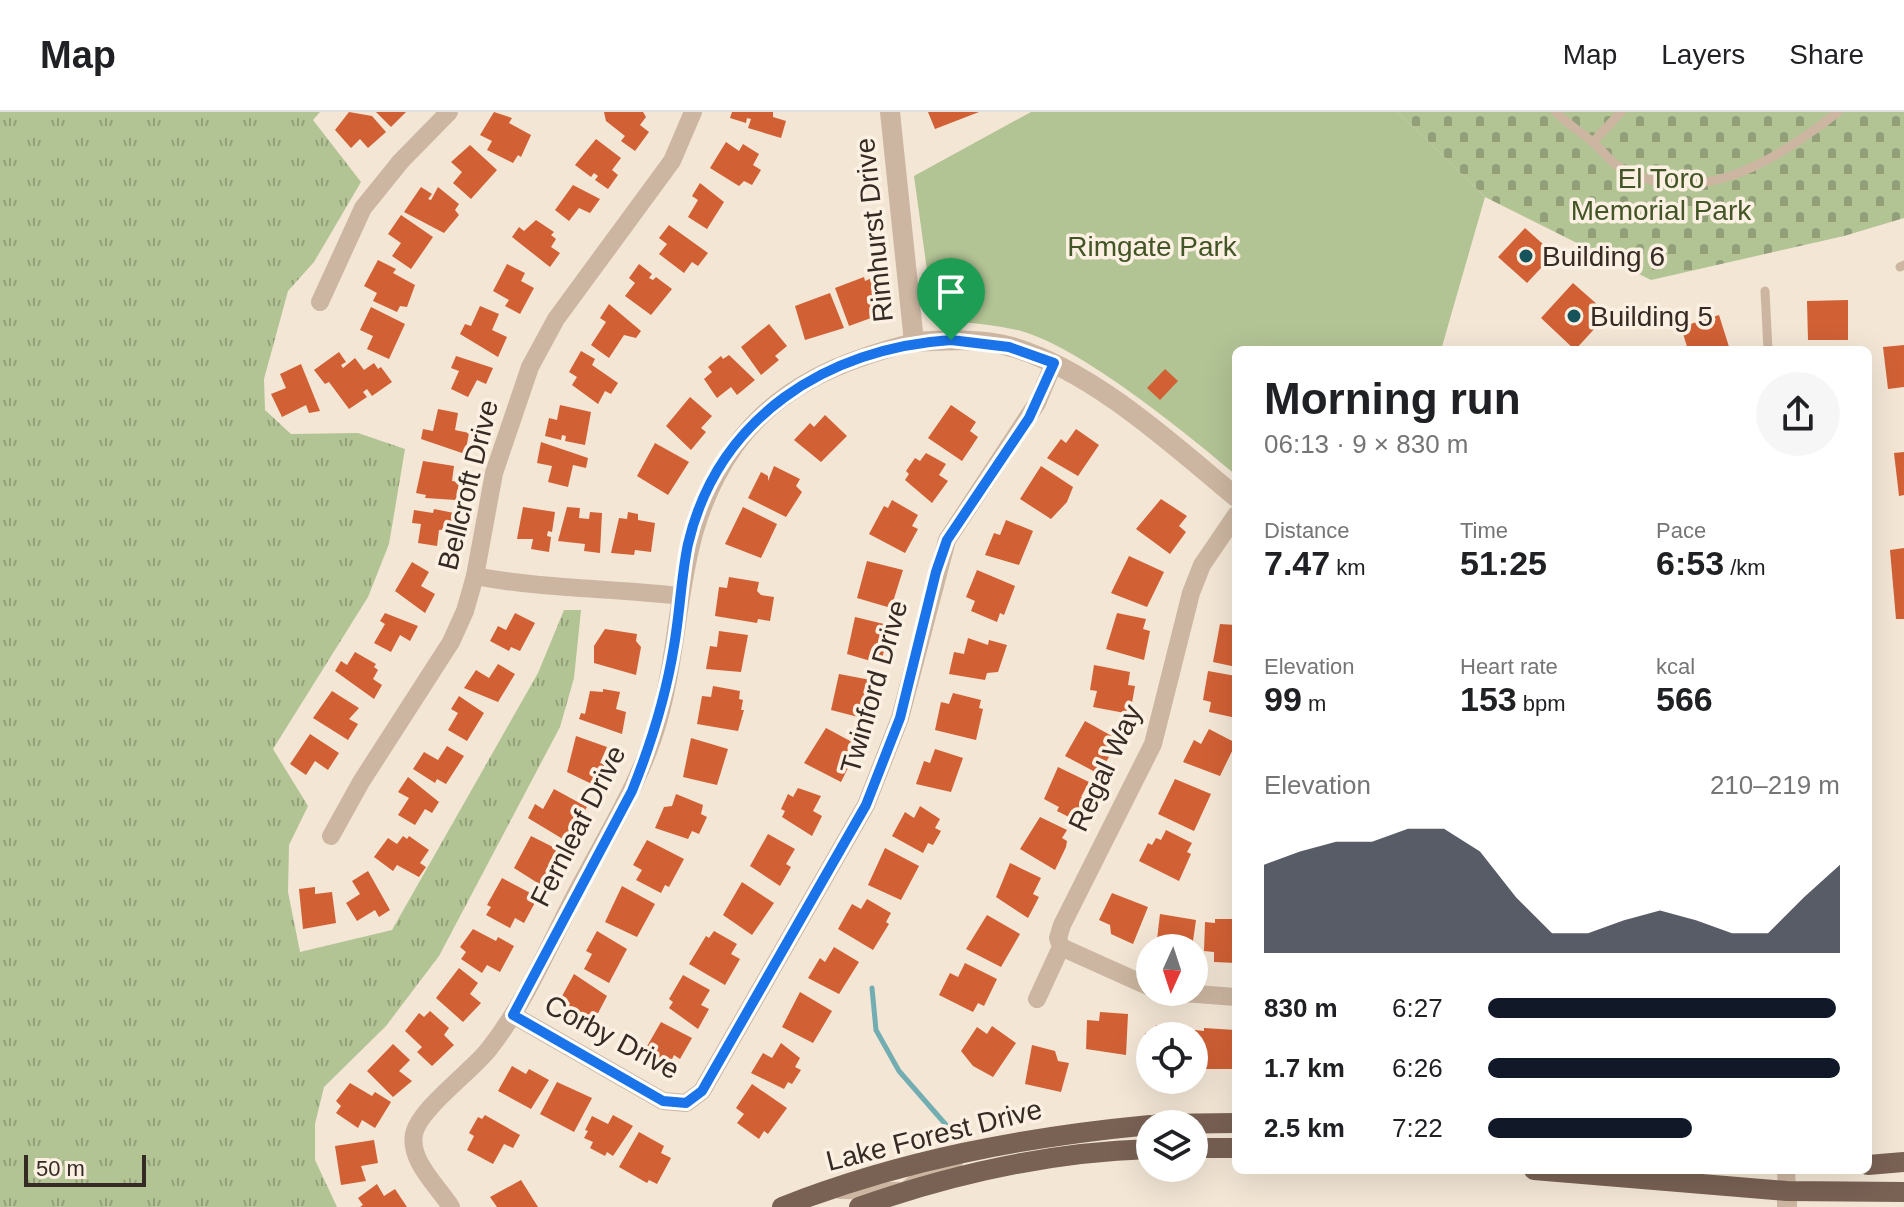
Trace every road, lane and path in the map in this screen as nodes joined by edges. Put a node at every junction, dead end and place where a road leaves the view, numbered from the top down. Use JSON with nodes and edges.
{"nodes":[{"id":1,"x":449,"y":112,"type":"edge"},
{"id":2,"x":693,"y":112,"type":"edge"},
{"id":3,"x":890,"y":112,"type":"edge"},
{"id":4,"x":1556,"y":112,"type":"edge"},
{"id":5,"x":1621,"y":112,"type":"edge"},
{"id":6,"x":1838,"y":112,"type":"edge"},
{"id":7,"x":1593,"y":142,"type":"junction"},
{"id":8,"x":1765,"y":291,"type":"dead end"},
{"id":9,"x":320,"y":302,"type":"dead end"},
{"id":10,"x":914,"y":342,"type":"junction"},
{"id":11,"x":1768,"y":346,"type":"edge"},
{"id":12,"x":1054,"y":363,"type":"junction"},
{"id":13,"x":1232,"y":494,"type":"edge"},
{"id":14,"x":1232,"y":521,"type":"edge"},
{"id":15,"x":475,"y":576,"type":"junction"},
{"id":16,"x":680,"y":596,"type":"junction"},
{"id":17,"x":331,"y":836,"type":"dead end"},
{"id":18,"x":1061,"y":947,"type":"junction"},
{"id":19,"x":1136,"y":981,"type":"edge"},
{"id":20,"x":1208,"y":995,"type":"edge"},
{"id":21,"x":1232,"y":997,"type":"edge"},
{"id":22,"x":1037,"y":999,"type":"dead end"},
{"id":23,"x":513,"y":1015,"type":"junction"},
{"id":24,"x":686,"y":1103,"type":"joint"},
{"id":25,"x":1208,"y":1123,"type":"edge"},
{"id":26,"x":1232,"y":1123,"type":"edge"},
{"id":27,"x":1136,"y":1127,"type":"edge"},
{"id":28,"x":1021,"y":1140,"type":"junction"},
{"id":29,"x":1208,"y":1148,"type":"edge"},
{"id":30,"x":1232,"y":1148,"type":"edge"},
{"id":31,"x":1136,"y":1149,"type":"edge"},
{"id":32,"x":1904,"y":1162,"type":"edge"},
{"id":33,"x":1872,"y":1165,"type":"edge"},
{"id":34,"x":1587,"y":1174,"type":"edge"},
{"id":35,"x":827,"y":1189,"type":"junction"},
{"id":36,"x":1787,"y":1189,"type":"edge"},
{"id":37,"x":1904,"y":1192,"type":"edge"},
{"id":38,"x":908,"y":1199,"type":"edge"},
{"id":39,"x":451,"y":1207,"type":"edge"},
{"id":40,"x":782,"y":1207,"type":"edge"},
{"id":41,"x":859,"y":1207,"type":"edge"}],
"edges":[{"from":1,"to":9,"type":"street"},
{"from":2,"to":15,"type":"street","name":"Bellcroft Drive"},
{"from":3,"to":10,"type":"street","name":"Rimhurst Drive"},
{"from":4,"to":7,"type":"lane"},
{"from":5,"to":7,"type":"lane"},
{"from":6,"to":7,"type":"lane"},
{"from":8,"to":11,"type":"lane"},
{"from":10,"to":12,"type":"street"},
{"from":10,"to":16,"type":"street","name":"Fernleaf Drive"},
{"from":12,"to":13,"type":"street"},
{"from":12,"to":24,"type":"street","name":"Twinford Drive"},
{"from":14,"to":18,"type":"street","name":"Regal Way"},
{"from":15,"to":16,"type":"street"},
{"from":15,"to":17,"type":"street","name":"Bellcroft Drive"},
{"from":16,"to":23,"type":"street","name":"Fernleaf Drive"},
{"from":18,"to":19,"type":"street"},
{"from":18,"to":22,"type":"street","name":"Regal Way"},
{"from":20,"to":21,"type":"street"},
{"from":23,"to":24,"type":"street","name":"Corby Drive"},
{"from":23,"to":39,"type":"street","name":"Fernleaf Drive"},
{"from":25,"to":26,"type":"main road"},
{"from":27,"to":28,"type":"main road","name":"Lake Forest Drive"},
{"from":28,"to":35,"type":"main road","name":"Lake Forest Drive"},
{"from":28,"to":38,"type":"street"},
{"from":29,"to":30,"type":"main road"},
{"from":31,"to":38,"type":"main road","name":"Lake Forest Drive"},
{"from":32,"to":33,"type":"main road"},
{"from":34,"to":36,"type":"main road"},
{"from":35,"to":38,"type":"street"},
{"from":35,"to":40,"type":"main road","name":"Lake Forest Drive"},
{"from":36,"to":37,"type":"main road"},
{"from":38,"to":41,"type":"main road","name":"Lake Forest Drive"}]}
